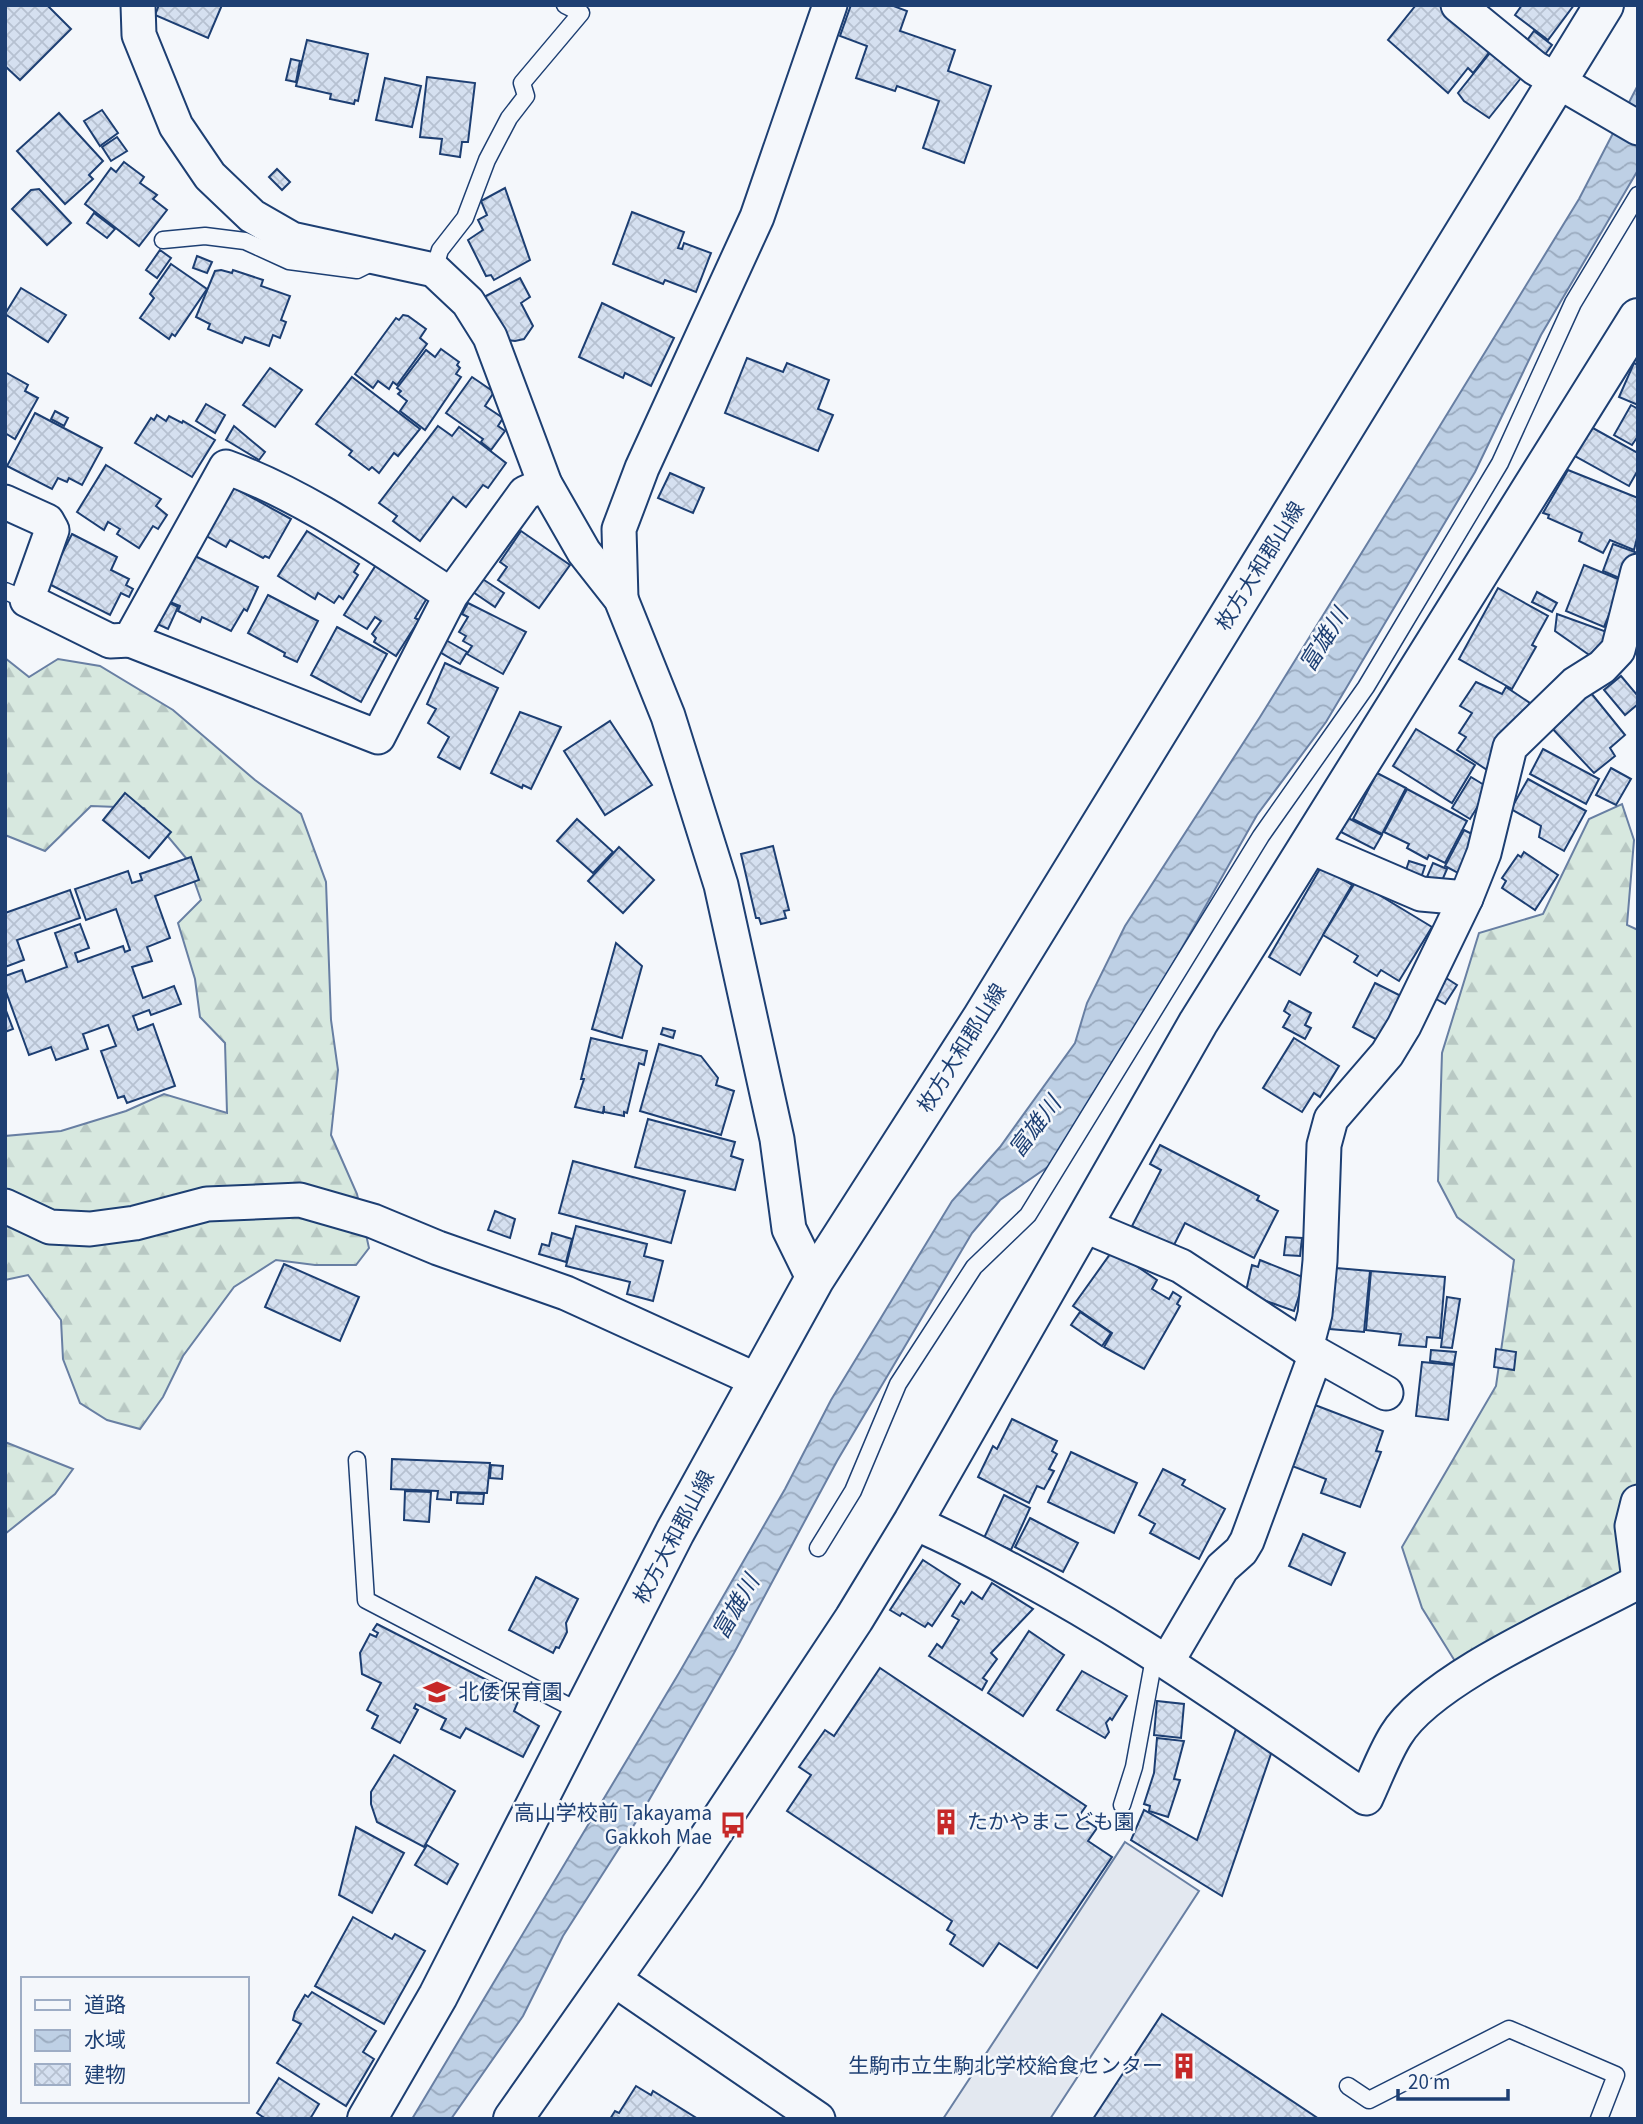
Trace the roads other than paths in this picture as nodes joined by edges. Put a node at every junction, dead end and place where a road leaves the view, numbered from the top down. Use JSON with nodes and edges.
{"nodes":[{"id":1,"x":138,"y":5,"type":"edge"},
{"id":2,"x":565,"y":5,"type":"edge"},
{"id":3,"x":830,"y":5,"type":"edge"},
{"id":4,"x":1458,"y":5,"type":"edge"},
{"id":5,"x":1604,"y":5,"type":"edge"},
{"id":6,"x":1567,"y":86,"type":"junction"},
{"id":7,"x":1638,"y":128,"type":"edge"},
{"id":8,"x":1638,"y":195,"type":"edge"},
{"id":9,"x":163,"y":240,"type":"dead end"},
{"id":10,"x":379,"y":259,"type":"junction"},
{"id":11,"x":435,"y":270,"type":"junction"},
{"id":12,"x":1633,"y":337,"type":"edge"},
{"id":13,"x":545,"y":484,"type":"junction"},
{"id":14,"x":5,"y":502,"type":"edge"},
{"id":15,"x":1638,"y":571,"type":"edge"},
{"id":16,"x":16,"y":595,"type":"edge"},
{"id":17,"x":451,"y":595,"type":"junction"},
{"id":18,"x":621,"y":598,"type":"junction"},
{"id":19,"x":130,"y":640,"type":"junction"},
{"id":20,"x":1309,"y":846,"type":"junction"},
{"id":21,"x":1466,"y":898,"type":"junction"},
{"id":22,"x":5,"y":1206,"type":"edge"},
{"id":23,"x":1083,"y":1225,"type":"junction"},
{"id":24,"x":814,"y":1280,"type":"junction"},
{"id":25,"x":1311,"y":1351,"type":"junction"},
{"id":26,"x":759,"y":1381,"type":"junction"},
{"id":27,"x":1386,"y":1393,"type":"dead end"},
{"id":28,"x":357,"y":1460,"type":"dead end"},
{"id":29,"x":1638,"y":1502,"type":"edge"},
{"id":30,"x":913,"y":1522,"type":"junction"},
{"id":31,"x":818,"y":1548,"type":"dead end"},
{"id":32,"x":1638,"y":1572,"type":"edge"},
{"id":33,"x":1638,"y":1582,"type":"edge"},
{"id":34,"x":1161,"y":1656,"type":"junction"},
{"id":35,"x":582,"y":1713,"type":"junction"},
{"id":36,"x":1122,"y":1805,"type":"dead end"},
{"id":37,"x":612,"y":1978,"type":"junction"},
{"id":38,"x":1348,"y":2086,"type":"dead end"},
{"id":39,"x":367,"y":2119,"type":"edge"},
{"id":40,"x":513,"y":2119,"type":"edge"},
{"id":41,"x":818,"y":2119,"type":"edge"},
{"id":42,"x":1599,"y":2119,"type":"edge"}],
"edges":[{"from":1,"to":10,"type":"street"},
{"from":2,"to":11,"type":"lane"},
{"from":3,"to":18,"type":"street"},
{"from":4,"to":6,"type":"street"},
{"from":5,"to":6,"type":"main road","name":"枚方大和郡山線"},
{"from":6,"to":7,"type":"street"},
{"from":6,"to":24,"type":"main road","name":"枚方大和郡山線"},
{"from":8,"to":31,"type":"lane"},
{"from":9,"to":10,"type":"lane"},
{"from":10,"to":11,"type":"street"},
{"from":11,"to":13,"type":"street"},
{"from":12,"to":20,"type":"main road"},
{"from":13,"to":17,"type":"street"},
{"from":13,"to":18,"type":"street"},
{"from":14,"to":16,"type":"street"},
{"from":15,"to":21,"type":"street"},
{"from":16,"to":19,"type":"street"},
{"from":17,"to":19,"type":"street"},
{"from":17,"to":19,"type":"street"},
{"from":18,"to":24,"type":"street"},
{"from":20,"to":21,"type":"street"},
{"from":20,"to":23,"type":"main road"},
{"from":21,"to":25,"type":"street"},
{"from":22,"to":26,"type":"street"},
{"from":23,"to":25,"type":"street"},
{"from":23,"to":30,"type":"main road"},
{"from":24,"to":26,"type":"main road","name":"枚方大和郡山線"},
{"from":25,"to":27,"type":"street"},
{"from":25,"to":34,"type":"street"},
{"from":26,"to":35,"type":"main road","name":"枚方大和郡山線"},
{"from":28,"to":35,"type":"lane"},
{"from":29,"to":32,"type":"street"},
{"from":30,"to":34,"type":"street"},
{"from":30,"to":37,"type":"main road"},
{"from":33,"to":34,"type":"street"},
{"from":34,"to":36,"type":"lane"},
{"from":35,"to":39,"type":"main road","name":"枚方大和郡山線"},
{"from":37,"to":40,"type":"main road"},
{"from":37,"to":41,"type":"street"},
{"from":38,"to":42,"type":"lane"}]}
